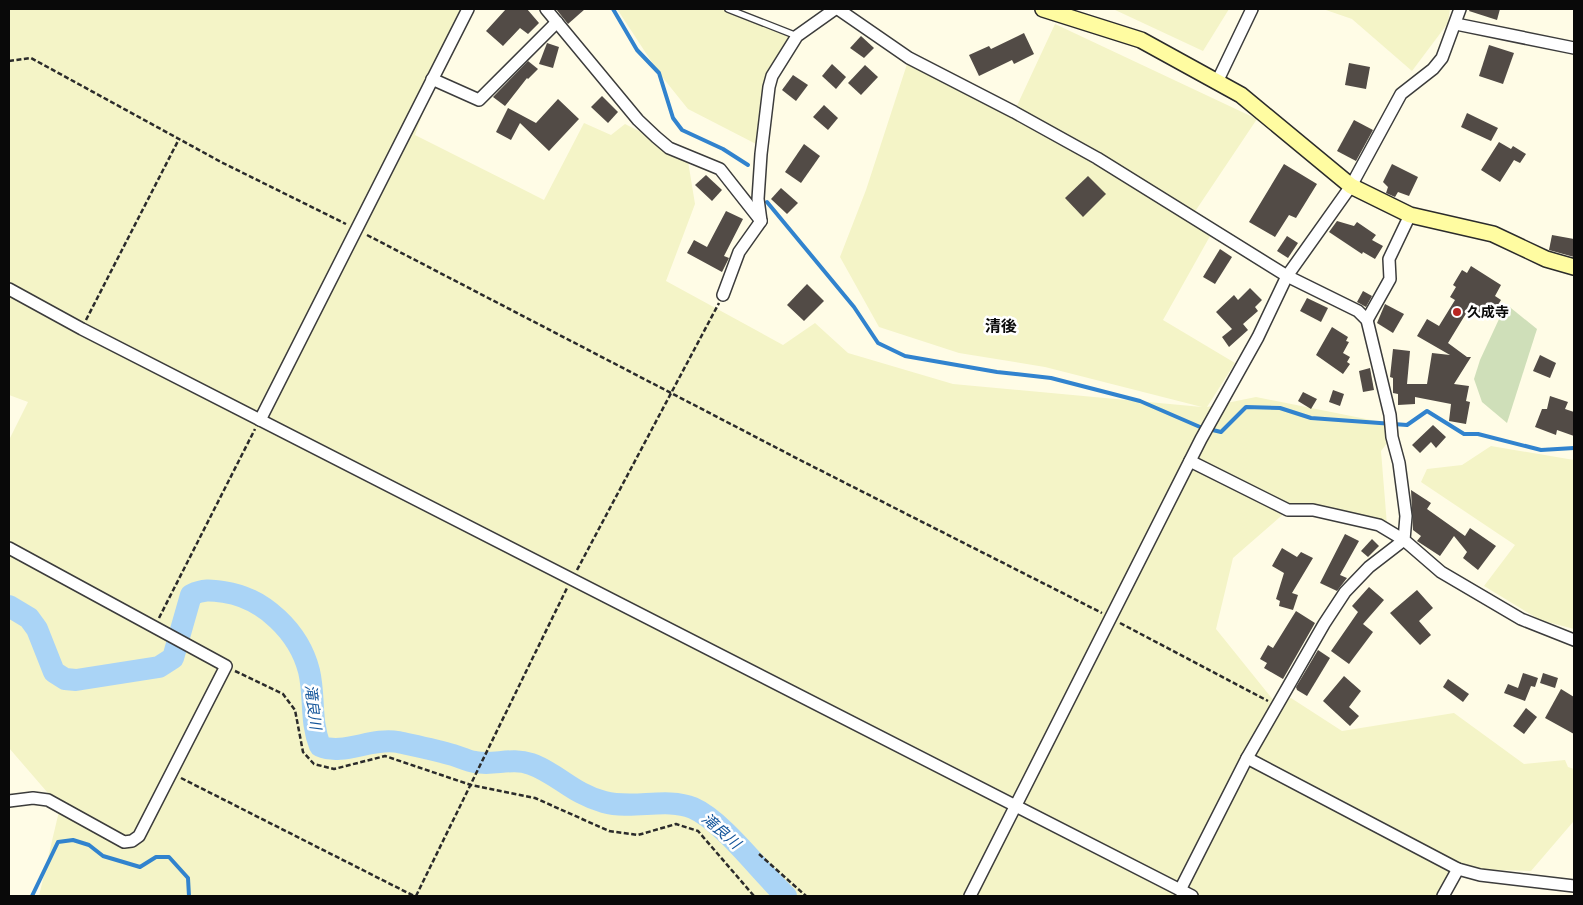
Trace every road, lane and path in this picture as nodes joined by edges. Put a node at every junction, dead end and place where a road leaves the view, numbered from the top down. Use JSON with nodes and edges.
{"nodes":[{"id":1,"x":468,"y":9,"type":"edge"},
{"id":2,"x":546,"y":9,"type":"edge"},
{"id":3,"x":728,"y":9,"type":"edge"},
{"id":4,"x":837,"y":9,"type":"edge"},
{"id":5,"x":1043,"y":9,"type":"edge"},
{"id":6,"x":1252,"y":9,"type":"edge"},
{"id":7,"x":1460,"y":9,"type":"edge"},
{"id":8,"x":557,"y":22,"type":"junction"},
{"id":9,"x":1456,"y":24,"type":"junction"},
{"id":10,"x":797,"y":36,"type":"junction"},
{"id":11,"x":1574,"y":48,"type":"edge"},
{"id":12,"x":9,"y":61,"type":"edge"},
{"id":13,"x":432,"y":79,"type":"junction"},
{"id":14,"x":1217,"y":82,"type":"junction"},
{"id":15,"x":179,"y":139,"type":"junction"},
{"id":16,"x":1351,"y":186,"type":"junction"},
{"id":17,"x":1410,"y":216,"type":"junction"},
{"id":18,"x":761,"y":221,"type":"junction"},
{"id":19,"x":356,"y":229,"type":"junction"},
{"id":20,"x":1574,"y":267,"type":"edge"},
{"id":21,"x":1287,"y":276,"type":"junction"},
{"id":22,"x":9,"y":289,"type":"edge"},
{"id":23,"x":723,"y":296,"type":"joint"},
{"id":24,"x":1367,"y":320,"type":"junction"},
{"id":25,"x":82,"y":329,"type":"junction"},
{"id":26,"x":671,"y":392,"type":"junction"},
{"id":27,"x":260,"y":420,"type":"junction"},
{"id":28,"x":1190,"y":461,"type":"junction"},
{"id":29,"x":1404,"y":540,"type":"junction"},
{"id":30,"x":9,"y":548,"type":"edge"},
{"id":31,"x":572,"y":579,"type":"junction"},
{"id":32,"x":1111,"y":618,"type":"junction"},
{"id":33,"x":154,"y":629,"type":"junction"},
{"id":34,"x":1574,"y":640,"type":"edge"},
{"id":35,"x":226,"y":666,"type":"junction"},
{"id":36,"x":1278,"y":706,"type":"junction"},
{"id":37,"x":1247,"y":758,"type":"junction"},
{"id":38,"x":171,"y":773,"type":"junction"},
{"id":39,"x":471,"y":785,"type":"junction"},
{"id":40,"x":9,"y":802,"type":"edge"},
{"id":41,"x":1015,"y":806,"type":"junction"},
{"id":42,"x":759,"y":854,"type":"dead end"},
{"id":43,"x":1458,"y":869,"type":"junction"},
{"id":44,"x":1574,"y":886,"type":"edge"},
{"id":45,"x":1180,"y":890,"type":"junction"},
{"id":46,"x":415,"y":896,"type":"edge"},
{"id":47,"x":754,"y":896,"type":"edge"},
{"id":48,"x":806,"y":896,"type":"edge"},
{"id":49,"x":970,"y":896,"type":"edge"},
{"id":50,"x":1192,"y":896,"type":"edge"},
{"id":51,"x":1443,"y":896,"type":"edge"}],
"edges":[{"from":1,"to":13,"type":"street"},
{"from":2,"to":8,"type":"street"},
{"from":3,"to":10,"type":"lane"},
{"from":4,"to":10,"type":"street"},
{"from":4,"to":21,"type":"street"},
{"from":5,"to":14,"type":"street"},
{"from":6,"to":14,"type":"street"},
{"from":7,"to":9,"type":"street"},
{"from":8,"to":13,"type":"street"},
{"from":8,"to":18,"type":"street"},
{"from":9,"to":11,"type":"street"},
{"from":9,"to":16,"type":"street"},
{"from":10,"to":18,"type":"street"},
{"from":12,"to":15,"type":"path"},
{"from":13,"to":19,"type":"street"},
{"from":14,"to":16,"type":"street"},
{"from":15,"to":19,"type":"path"},
{"from":15,"to":25,"type":"path"},
{"from":16,"to":17,"type":"street"},
{"from":16,"to":21,"type":"street"},
{"from":17,"to":20,"type":"street"},
{"from":17,"to":24,"type":"street"},
{"from":18,"to":23,"type":"street"},
{"from":19,"to":26,"type":"path"},
{"from":19,"to":27,"type":"street"},
{"from":21,"to":24,"type":"street"},
{"from":21,"to":28,"type":"street"},
{"from":22,"to":25,"type":"street"},
{"from":23,"to":26,"type":"path"},
{"from":24,"to":29,"type":"street"},
{"from":25,"to":27,"type":"street"},
{"from":26,"to":31,"type":"path"},
{"from":26,"to":32,"type":"path"},
{"from":27,"to":31,"type":"street"},
{"from":27,"to":33,"type":"path"},
{"from":28,"to":29,"type":"street"},
{"from":28,"to":32,"type":"street"},
{"from":29,"to":34,"type":"street"},
{"from":29,"to":36,"type":"street"},
{"from":30,"to":33,"type":"street"},
{"from":31,"to":39,"type":"path"},
{"from":31,"to":41,"type":"street"},
{"from":32,"to":36,"type":"path"},
{"from":32,"to":41,"type":"street"},
{"from":33,"to":35,"type":"street"},
{"from":35,"to":38,"type":"street"},
{"from":35,"to":39,"type":"path"},
{"from":36,"to":37,"type":"street"},
{"from":37,"to":43,"type":"street"},
{"from":37,"to":45,"type":"street"},
{"from":38,"to":40,"type":"street"},
{"from":38,"to":46,"type":"path"},
{"from":39,"to":46,"type":"path"},
{"from":39,"to":47,"type":"path"},
{"from":41,"to":45,"type":"street"},
{"from":41,"to":49,"type":"street"},
{"from":42,"to":48,"type":"path"},
{"from":43,"to":44,"type":"street"},
{"from":43,"to":51,"type":"street"},
{"from":45,"to":50,"type":"street"}]}
